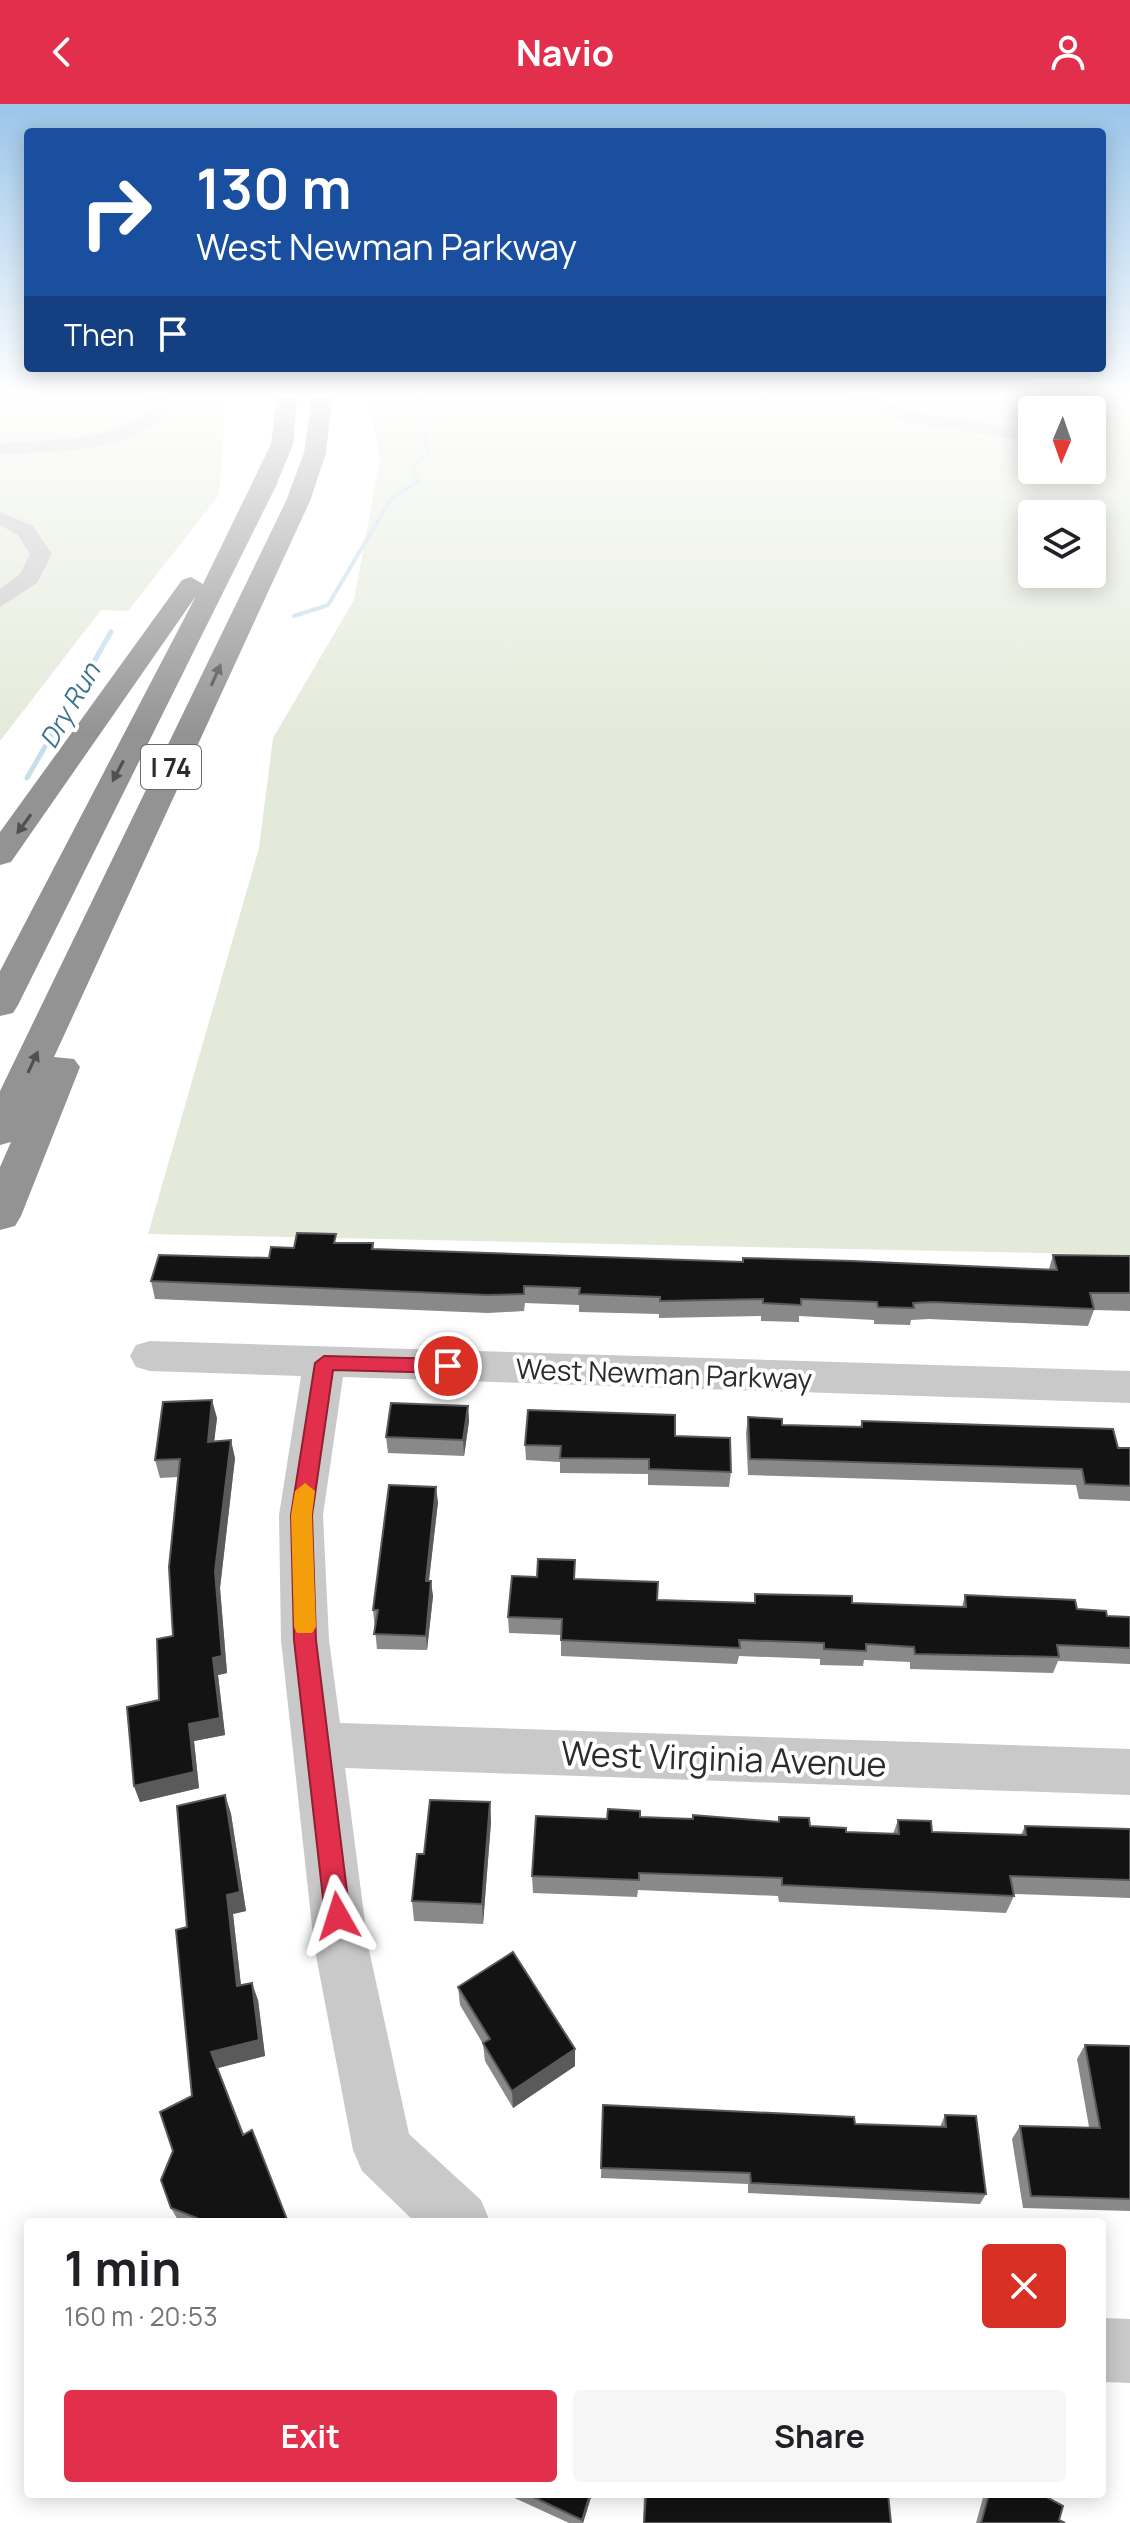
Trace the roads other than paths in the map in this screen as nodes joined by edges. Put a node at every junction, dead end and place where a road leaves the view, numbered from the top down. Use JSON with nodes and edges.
{"nodes":[{"id":1,"x":252,"y":510,"type":"edge"},
{"id":2,"x":294,"y":510,"type":"edge"},
{"id":3,"x":0,"y":518,"type":"edge"},
{"id":4,"x":238,"y":540,"type":"junction"},
{"id":5,"x":0,"y":600,"type":"edge"},
{"id":6,"x":198,"y":714,"type":"junction"},
{"id":7,"x":0,"y":855,"type":"edge"},
{"id":8,"x":0,"y":1005,"type":"edge"},
{"id":9,"x":0,"y":1132,"type":"edge"},
{"id":10,"x":0,"y":1216,"type":"edge"},
{"id":11,"x":150,"y":1356,"type":"dead end"},
{"id":12,"x":324,"y":1363,"type":"junction"},
{"id":13,"x":1130,"y":1387,"type":"edge"},
{"id":14,"x":319,"y":1745,"type":"junction"},
{"id":15,"x":1130,"y":1772,"type":"edge"},
{"id":16,"x":455,"y":2218,"type":"edge"},
{"id":17,"x":1106,"y":2350,"type":"edge"},
{"id":18,"x":1130,"y":2351,"type":"edge"}],
"edges":[{"from":1,"to":4,"type":"highway","number":"I 74"},
{"from":6,"to":2,"type":"highway","number":"I 74","one_way":true},
{"from":3,"to":5,"type":"street"},
{"from":4,"to":7,"type":"highway","one_way":true},
{"from":4,"to":8,"type":"highway","number":"I 74","one_way":true},
{"from":9,"to":6,"type":"highway","number":"I 74","one_way":true},
{"from":6,"to":10,"type":"highway"},
{"from":11,"to":12,"type":"street","name":"West Newman Parkway"},
{"from":12,"to":13,"type":"street","name":"West Newman Parkway"},
{"from":12,"to":14,"type":"street"},
{"from":14,"to":15,"type":"street","name":"West Virginia Avenue"},
{"from":14,"to":16,"type":"street"},
{"from":17,"to":18,"type":"street"}]}
